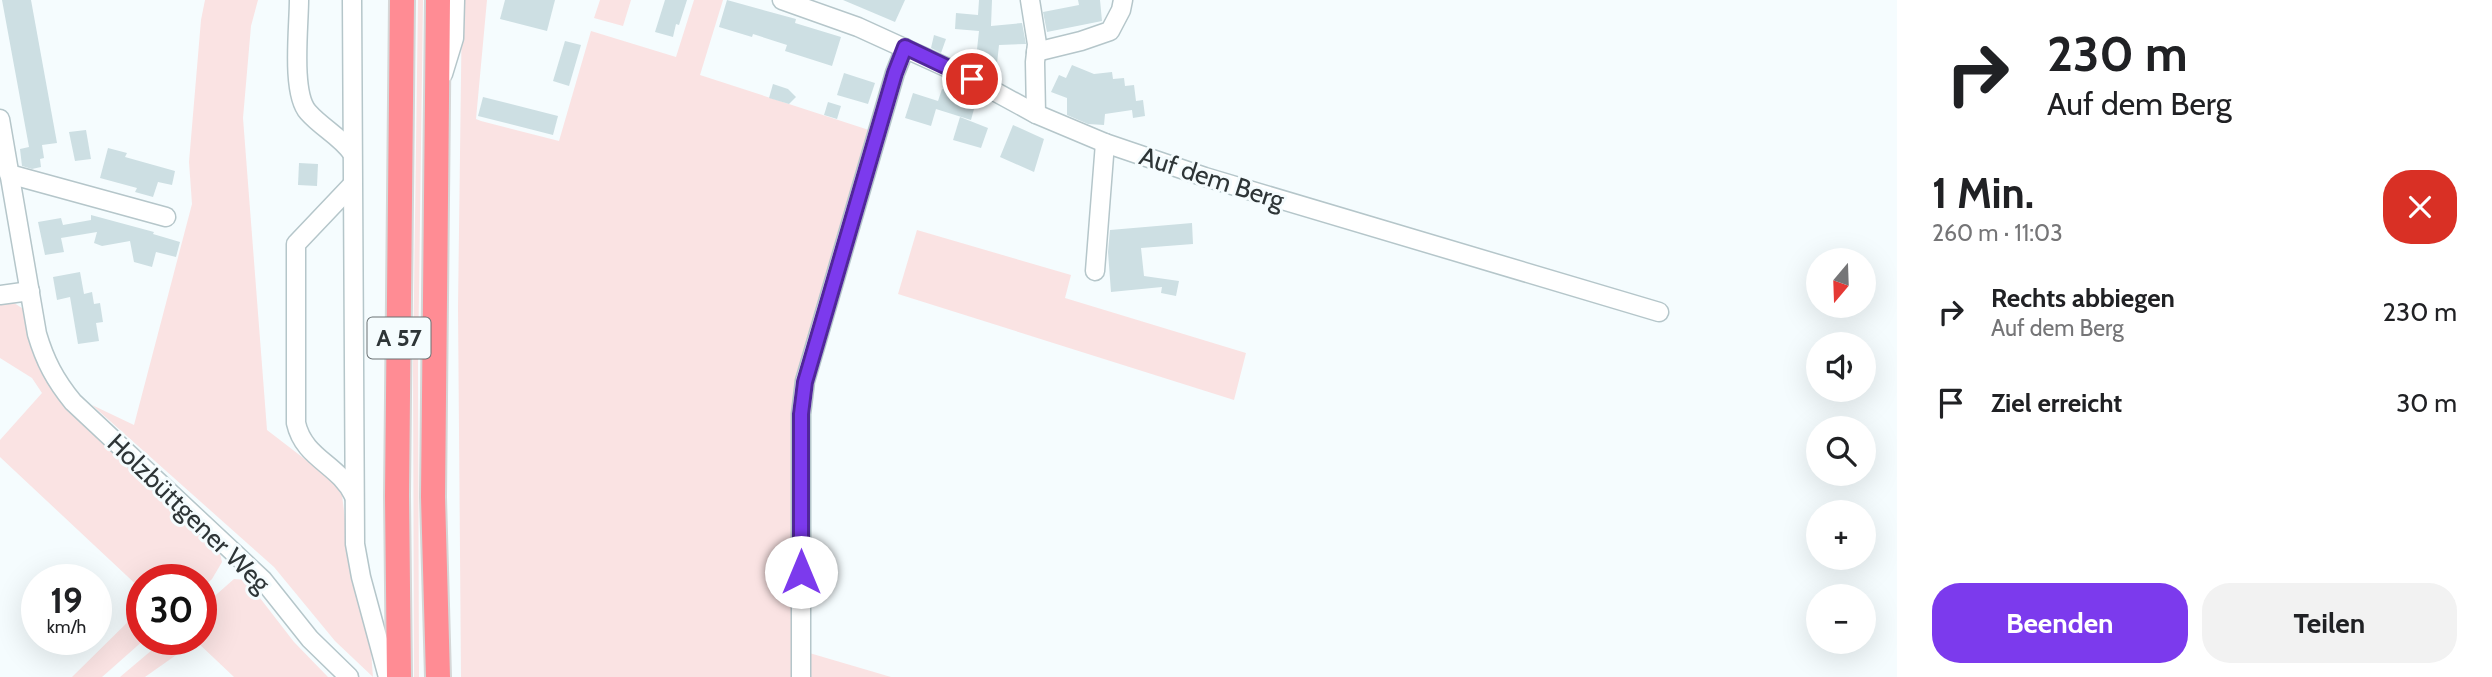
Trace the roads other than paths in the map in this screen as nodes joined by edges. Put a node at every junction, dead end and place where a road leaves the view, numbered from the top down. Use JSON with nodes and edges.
{"nodes":[{"id":1,"x":299,"y":0,"type":"edge"},
{"id":2,"x":352,"y":0,"type":"edge"},
{"id":3,"x":402,"y":0,"type":"edge"},
{"id":4,"x":438,"y":0,"type":"edge"},
{"id":5,"x":455,"y":0,"type":"edge"},
{"id":6,"x":782,"y":0,"type":"edge"},
{"id":7,"x":1030,"y":0,"type":"edge"},
{"id":8,"x":1123,"y":0,"type":"edge"},
{"id":9,"x":905,"y":47,"type":"junction"},
{"id":10,"x":1036,"y":52,"type":"junction"},
{"id":11,"x":436,"y":94,"type":"junction"},
{"id":12,"x":1036,"y":114,"type":"junction"},
{"id":13,"x":0,"y":119,"type":"edge"},
{"id":14,"x":1105,"y":143,"type":"junction"},
{"id":15,"x":352,"y":153,"type":"junction"},
{"id":16,"x":9,"y":174,"type":"junction"},
{"id":17,"x":352,"y":185,"type":"junction"},
{"id":18,"x":166,"y":217,"type":"dead end"},
{"id":19,"x":1095,"y":271,"type":"dead end"},
{"id":20,"x":30,"y":291,"type":"junction"},
{"id":21,"x":0,"y":295,"type":"edge"},
{"id":22,"x":1659,"y":312,"type":"dead end"},
{"id":23,"x":354,"y":498,"type":"junction"},
{"id":24,"x":349,"y":677,"type":"edge"},
{"id":25,"x":388,"y":677,"type":"edge"},
{"id":26,"x":399,"y":677,"type":"edge"},
{"id":27,"x":438,"y":677,"type":"edge"},
{"id":28,"x":801,"y":677,"type":"edge"}],
"edges":[{"from":1,"to":15,"type":"street"},
{"from":2,"to":15,"type":"street"},
{"from":3,"to":26,"type":"highway","number":"A 57"},
{"from":4,"to":11,"type":"highway","number":"A 57"},
{"from":5,"to":11,"type":"street"},
{"from":6,"to":9,"type":"street","name":"Auf dem Berg"},
{"from":7,"to":10,"type":"street"},
{"from":8,"to":10,"type":"street"},
{"from":9,"to":12,"type":"street","name":"Auf dem Berg"},
{"from":9,"to":28,"type":"street"},
{"from":10,"to":12,"type":"street"},
{"from":11,"to":27,"type":"highway","number":"A 57"},
{"from":12,"to":14,"type":"street","name":"Auf dem Berg"},
{"from":13,"to":16,"type":"street","name":"Holzbüttgener Weg"},
{"from":14,"to":19,"type":"street"},
{"from":14,"to":22,"type":"street","name":"Auf dem Berg"},
{"from":15,"to":17,"type":"street"},
{"from":16,"to":18,"type":"street"},
{"from":16,"to":20,"type":"street","name":"Holzbüttgener Weg"},
{"from":17,"to":23,"type":"street"},
{"from":17,"to":23,"type":"street"},
{"from":20,"to":21,"type":"street"},
{"from":20,"to":24,"type":"street","name":"Holzbüttgener Weg"},
{"from":23,"to":25,"type":"street"}]}
